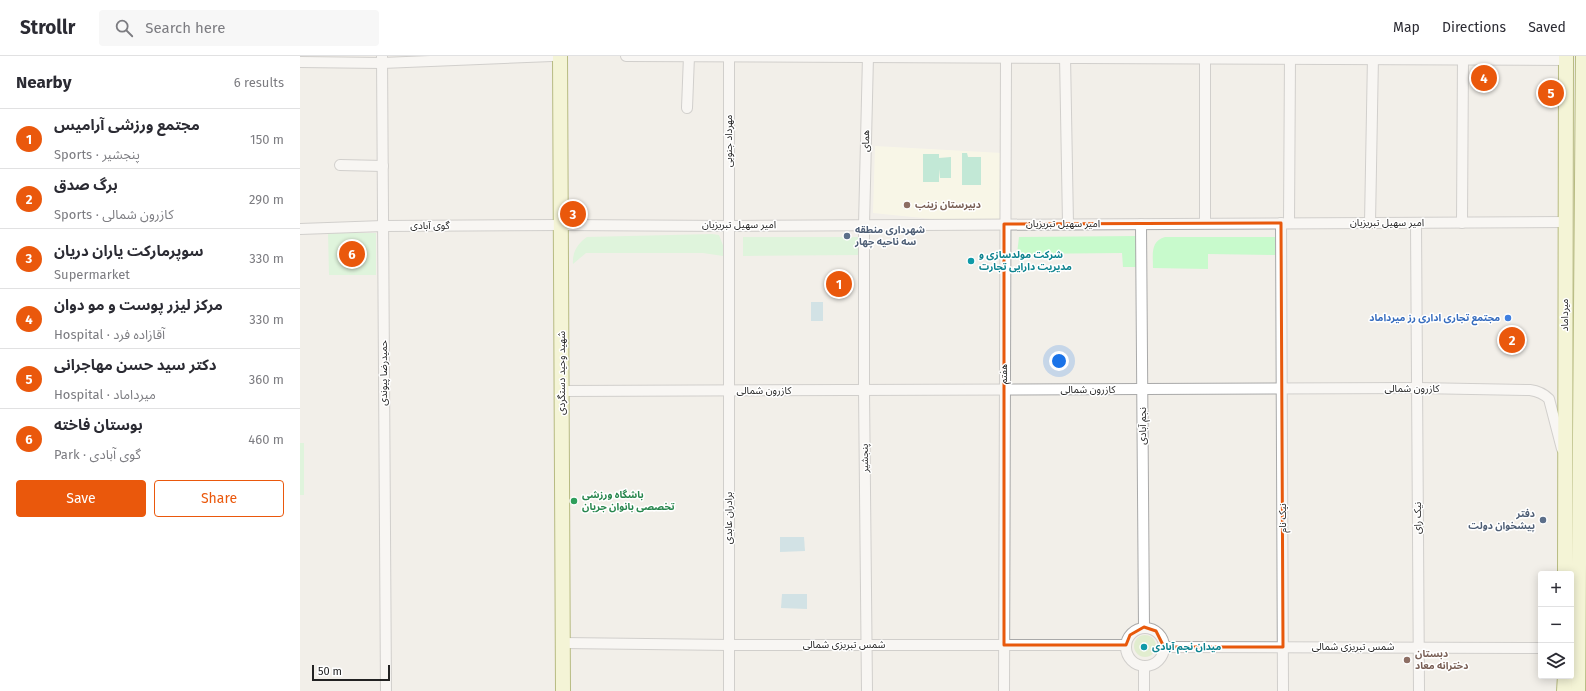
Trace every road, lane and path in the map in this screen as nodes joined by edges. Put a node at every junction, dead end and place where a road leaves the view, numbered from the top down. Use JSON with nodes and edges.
{"nodes":[{"id":1,"x":552,"y":56,"type":"edge"},
{"id":2,"x":560,"y":56,"type":"edge"},
{"id":3,"x":626,"y":56,"type":"edge"},
{"id":4,"x":689,"y":56,"type":"edge"},
{"id":5,"x":729,"y":56,"type":"edge"},
{"id":6,"x":1583,"y":56,"type":"edge"},
{"id":7,"x":868,"y":57,"type":"edge"},
{"id":8,"x":972,"y":57,"type":"edge"},
{"id":9,"x":1065,"y":57,"type":"edge"},
{"id":10,"x":1205,"y":57,"type":"edge"},
{"id":11,"x":1290,"y":57,"type":"edge"},
{"id":12,"x":1006,"y":58,"type":"junction"},
{"id":13,"x":1373,"y":58,"type":"edge"},
{"id":14,"x":1463,"y":58,"type":"edge"},
{"id":15,"x":1566,"y":58,"type":"edge"},
{"id":16,"x":382,"y":59,"type":"edge"},
{"id":17,"x":300,"y":62,"type":"edge"},
{"id":18,"x":687,"y":108,"type":"dead end"},
{"id":19,"x":340,"y":165,"type":"dead end"},
{"id":20,"x":383,"y":166,"type":"junction"},
{"id":21,"x":1566,"y":222,"type":"junction"},
{"id":22,"x":1205,"y":223,"type":"junction"},
{"id":23,"x":1285,"y":223,"type":"junction"},
{"id":24,"x":1370,"y":223,"type":"junction"},
{"id":25,"x":1416,"y":223,"type":"junction"},
{"id":26,"x":1462,"y":223,"type":"junction"},
{"id":27,"x":1004,"y":224,"type":"junction"},
{"id":28,"x":1068,"y":224,"type":"junction"},
{"id":29,"x":1141,"y":224,"type":"junction"},
{"id":30,"x":561,"y":225,"type":"junction"},
{"id":31,"x":864,"y":225,"type":"junction"},
{"id":32,"x":383,"y":226,"type":"junction"},
{"id":33,"x":730,"y":226,"type":"junction"},
{"id":34,"x":300,"y":229,"type":"edge"},
{"id":35,"x":1417,"y":388,"type":"junction"},
{"id":36,"x":1282,"y":389,"type":"junction"},
{"id":37,"x":864,"y":390,"type":"junction"},
{"id":38,"x":1004,"y":390,"type":"junction"},
{"id":39,"x":1143,"y":390,"type":"junction"},
{"id":40,"x":562,"y":391,"type":"junction"},
{"id":41,"x":730,"y":391,"type":"junction"},
{"id":42,"x":1565,"y":459,"type":"junction"},
{"id":43,"x":1566,"y":570,"type":"edge"},
{"id":44,"x":1574,"y":595,"type":"edge"},
{"id":45,"x":1578,"y":609,"type":"junction"},
{"id":46,"x":1144,"y":628,"type":"junction"},
{"id":47,"x":563,"y":643,"type":"junction"},
{"id":48,"x":729,"y":645,"type":"junction"},
{"id":49,"x":867,"y":645,"type":"junction"},
{"id":50,"x":1004,"y":645,"type":"junction"},
{"id":51,"x":1126,"y":645,"type":"junction"},
{"id":52,"x":1164,"y":647,"type":"junction"},
{"id":53,"x":1283,"y":647,"type":"junction"},
{"id":54,"x":1419,"y":648,"type":"junction"},
{"id":55,"x":1538,"y":648,"type":"edge"},
{"id":56,"x":1144,"y":666,"type":"junction"},
{"id":57,"x":1564,"y":679,"type":"edge"},
{"id":58,"x":386,"y":691,"type":"edge"},
{"id":59,"x":563,"y":691,"type":"edge"},
{"id":60,"x":729,"y":691,"type":"edge"},
{"id":61,"x":867,"y":691,"type":"edge"},
{"id":62,"x":1004,"y":691,"type":"edge"},
{"id":63,"x":1144,"y":691,"type":"edge"},
{"id":64,"x":1283,"y":691,"type":"edge"},
{"id":65,"x":1419,"y":691,"type":"edge"},
{"id":66,"x":1564,"y":691,"type":"edge"},
{"id":67,"x":1578,"y":691,"type":"edge"}],
"edges":[{"from":1,"to":16,"type":"street"},
{"from":2,"to":30,"type":"main road","name":"شهید وحید دستگردی"},
{"from":3,"to":4,"type":"street"},
{"from":4,"to":5,"type":"street"},
{"from":4,"to":18,"type":"street"},
{"from":5,"to":7,"type":"street"},
{"from":5,"to":33,"type":"street","name":"مهرداد جنوبی"},
{"from":6,"to":45,"type":"main road"},
{"from":7,"to":8,"type":"street"},
{"from":7,"to":31,"type":"street","name":"همای"},
{"from":8,"to":12,"type":"street"},
{"from":9,"to":10,"type":"street"},
{"from":9,"to":12,"type":"street"},
{"from":9,"to":28,"type":"street"},
{"from":10,"to":11,"type":"street"},
{"from":10,"to":22,"type":"street"},
{"from":11,"to":13,"type":"street"},
{"from":11,"to":23,"type":"street","name":"نیک نام"},
{"from":12,"to":27,"type":"street","name":"هفتم"},
{"from":13,"to":14,"type":"street"},
{"from":13,"to":24,"type":"street"},
{"from":14,"to":15,"type":"street"},
{"from":14,"to":26,"type":"street"},
{"from":15,"to":21,"type":"main road","name":"میرداماد"},
{"from":16,"to":17,"type":"street"},
{"from":16,"to":20,"type":"street","name":"حمیدرضا پیوندی"},
{"from":19,"to":20,"type":"street"},
{"from":20,"to":32,"type":"street","name":"حمیدرضا پیوندی"},
{"from":21,"to":26,"type":"street","name":"امیر سهیل تبریزیان"},
{"from":21,"to":42,"type":"main road","name":"میرداماد"},
{"from":22,"to":23,"type":"street","name":"امیر سهیل تبریزیان"},
{"from":22,"to":29,"type":"street","name":"امیر سهیل تبریزیان"},
{"from":23,"to":24,"type":"street","name":"امیر سهیل تبریزیان"},
{"from":23,"to":36,"type":"street","name":"نیک نام"},
{"from":24,"to":25,"type":"street","name":"امیر سهیل تبریزیان"},
{"from":25,"to":26,"type":"street","name":"امیر سهیل تبریزیان"},
{"from":25,"to":35,"type":"street","name":"نیک رای"},
{"from":27,"to":28,"type":"street","name":"امیر سهیل تبریزیان"},
{"from":27,"to":31,"type":"street","name":"امیر سهیل تبریزیان"},
{"from":27,"to":38,"type":"street","name":"هفتم"},
{"from":28,"to":29,"type":"street","name":"امیر سهیل تبریزیان"},
{"from":29,"to":39,"type":"street","name":"نجم آبادی"},
{"from":30,"to":32,"type":"street","name":"گوی آبادی"},
{"from":30,"to":33,"type":"street","name":"امیر سهیل تبریزیان"},
{"from":30,"to":40,"type":"main road","name":"شهید وحید دستگردی"},
{"from":31,"to":33,"type":"street","name":"امیر سهیل تبریزیان"},
{"from":31,"to":37,"type":"street","name":"پنجشیر"},
{"from":32,"to":34,"type":"street","name":"گوی آبادی"},
{"from":32,"to":58,"type":"street","name":"حمیدرضا پیوندی"},
{"from":33,"to":41,"type":"street","name":"مهرداد جنوبی"},
{"from":35,"to":36,"type":"street","name":"کازرون شمالی"},
{"from":35,"to":42,"type":"street","name":"کازرون شمالی"},
{"from":35,"to":54,"type":"street","name":"نیک رای"},
{"from":36,"to":39,"type":"street","name":"کازرون شمالی"},
{"from":36,"to":53,"type":"street","name":"نیک نام"},
{"from":37,"to":38,"type":"street","name":"کازرون شمالی"},
{"from":37,"to":41,"type":"street","name":"کازرون شمالی"},
{"from":37,"to":49,"type":"street","name":"پنجشیر"},
{"from":38,"to":39,"type":"street","name":"کازرون شمالی"},
{"from":38,"to":50,"type":"street","name":"هفتم"},
{"from":39,"to":46,"type":"street","name":"نجم آبادی"},
{"from":40,"to":41,"type":"street","name":"کازرون شمالی"},
{"from":40,"to":47,"type":"main road","name":"شهید وحید دستگردی"},
{"from":41,"to":48,"type":"street","name":"برادران عابدی"},
{"from":42,"to":43,"type":"main road","name":"میرداماد"},
{"from":44,"to":45,"type":"main road"},
{"from":45,"to":67,"type":"main road"},
{"from":46,"to":51,"type":"street"},
{"from":46,"to":52,"type":"street"},
{"from":47,"to":48,"type":"street","name":"شمس تبریزی شمالی"},
{"from":47,"to":59,"type":"main road","name":"شهید وحید دستگردی"},
{"from":48,"to":49,"type":"street","name":"شمس تبریزی شمالی"},
{"from":48,"to":60,"type":"street","name":"برادران عابدی"},
{"from":49,"to":50,"type":"street","name":"شمس تبریزی شمالی"},
{"from":49,"to":61,"type":"street","name":"پنجشیر"},
{"from":50,"to":51,"type":"street","name":"شمس تبریزی شمالی"},
{"from":50,"to":62,"type":"street","name":"هفتم"},
{"from":51,"to":56,"type":"street"},
{"from":52,"to":53,"type":"street","name":"شمس تبریزی شمالی"},
{"from":52,"to":56,"type":"street"},
{"from":53,"to":54,"type":"street","name":"شمس تبریزی شمالی"},
{"from":53,"to":64,"type":"street","name":"نیک نام"},
{"from":54,"to":55,"type":"street","name":"شمس تبریزی شمالی"},
{"from":54,"to":65,"type":"street","name":"نیک رای"},
{"from":56,"to":63,"type":"street"},
{"from":57,"to":66,"type":"main road"}]}
